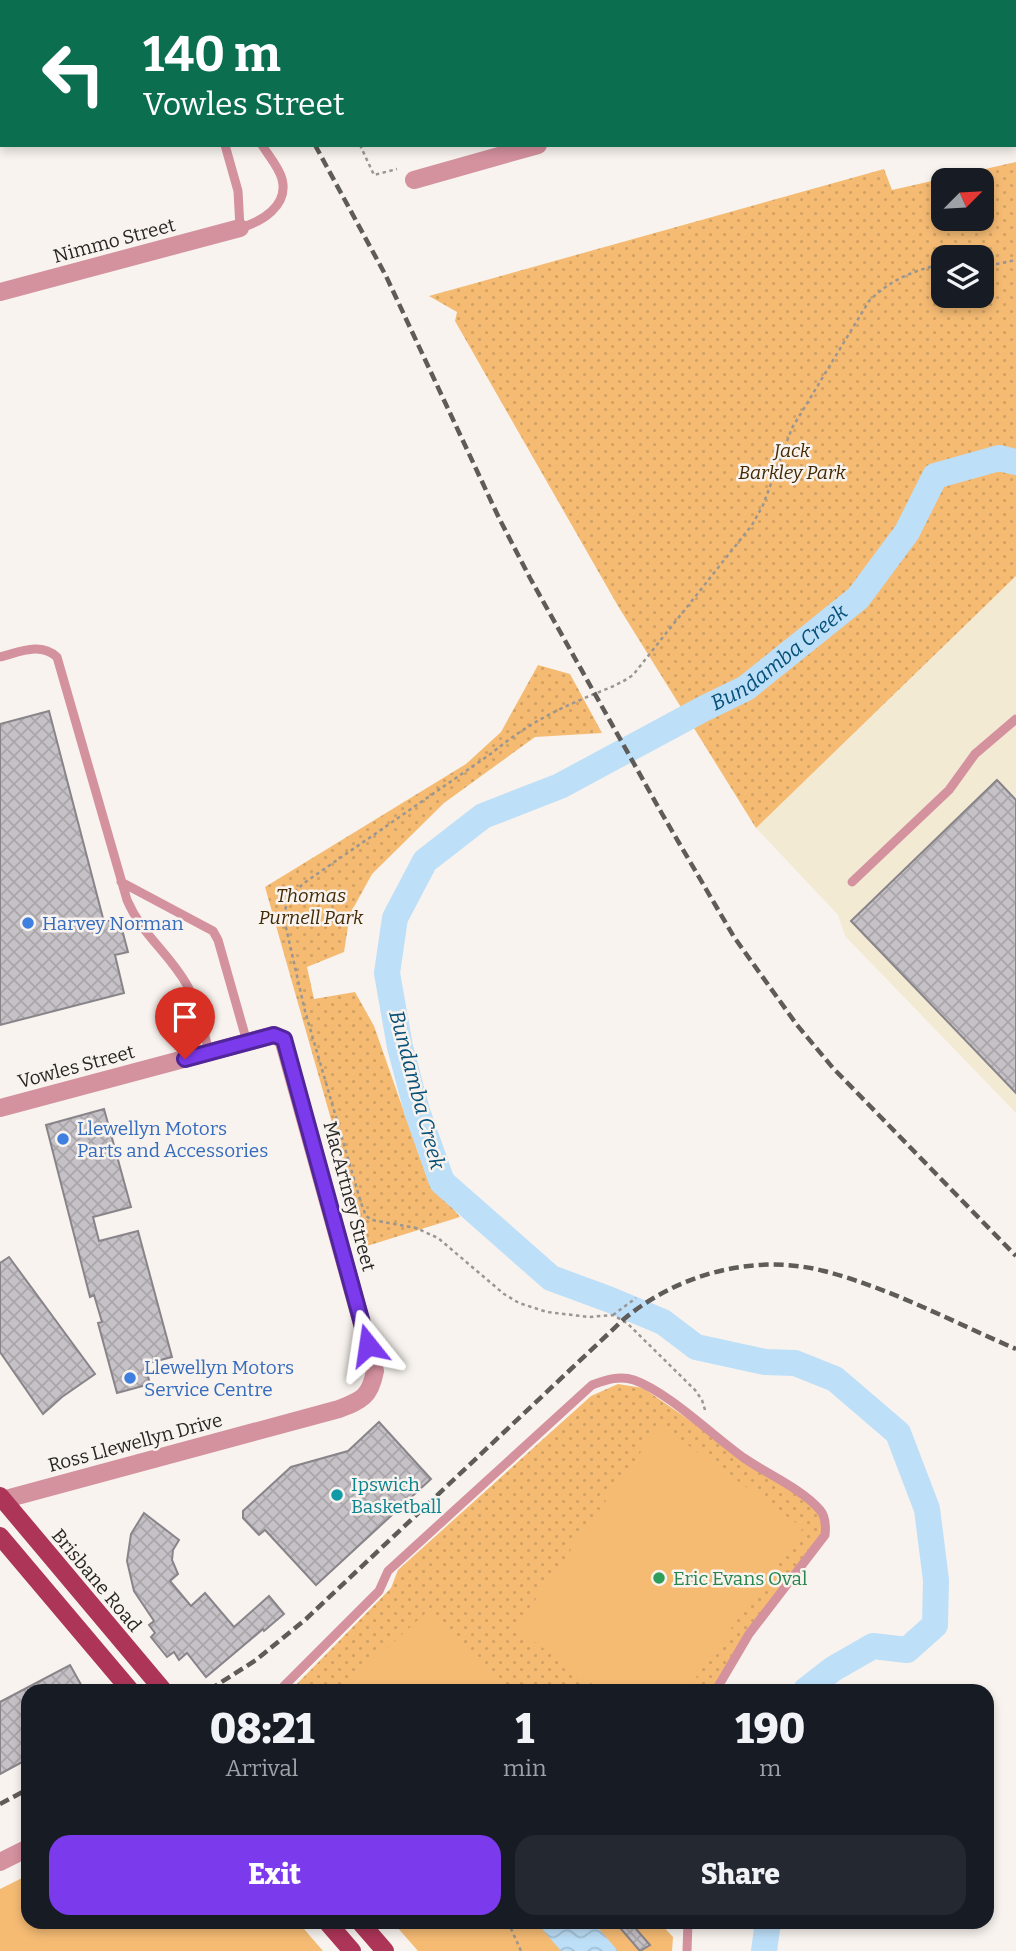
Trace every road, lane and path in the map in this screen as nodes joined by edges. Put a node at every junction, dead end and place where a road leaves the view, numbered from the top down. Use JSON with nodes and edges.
{"nodes":[{"id":1,"x":226,"y":147,"type":"edge"},
{"id":2,"x":263,"y":147,"type":"edge"},
{"id":3,"x":361,"y":147,"type":"edge"},
{"id":4,"x":531,"y":147,"type":"edge"},
{"id":5,"x":397,"y":169,"type":"dead end"},
{"id":6,"x":414,"y":180,"type":"dead end"},
{"id":7,"x":240,"y":228,"type":"junction"},
{"id":8,"x":1015,"y":259,"type":"edge"},
{"id":9,"x":994,"y":264,"type":"edge"},
{"id":10,"x":931,"y":267,"type":"edge"},
{"id":11,"x":0,"y":292,"type":"edge"},
{"id":12,"x":0,"y":657,"type":"edge"},
{"id":13,"x":1016,"y":719,"type":"edge"},
{"id":14,"x":121,"y":882,"type":"junction"},
{"id":15,"x":852,"y":882,"type":"dead end"},
{"id":16,"x":284,"y":1039,"type":"joint"},
{"id":17,"x":247,"y":1042,"type":"junction"},
{"id":18,"x":209,"y":1052,"type":"junction"},
{"id":19,"x":0,"y":1108,"type":"edge"},
{"id":20,"x":636,"y":1298,"type":"dead end"},
{"id":21,"x":613,"y":1315,"type":"junction"},
{"id":22,"x":359,"y":1401,"type":"joint"},
{"id":23,"x":703,"y":1427,"type":"junction"},
{"id":24,"x":1,"y":1498,"type":"edge"},
{"id":25,"x":0,"y":1536,"type":"edge"},
{"id":26,"x":125,"y":1684,"type":"edge"},
{"id":27,"x":158,"y":1684,"type":"edge"},
{"id":28,"x":286,"y":1684,"type":"edge"},
{"id":29,"x":720,"y":1684,"type":"edge"},
{"id":30,"x":21,"y":1852,"type":"edge"},
{"id":31,"x":0,"y":1862,"type":"edge"},
{"id":32,"x":333,"y":1929,"type":"edge"},
{"id":33,"x":366,"y":1929,"type":"edge"},
{"id":34,"x":511,"y":1929,"type":"edge"},
{"id":35,"x":688,"y":1929,"type":"edge"},
{"id":36,"x":352,"y":1951,"type":"edge"},
{"id":37,"x":385,"y":1951,"type":"edge"},
{"id":38,"x":520,"y":1951,"type":"edge"},
{"id":39,"x":687,"y":1951,"type":"edge"}],
"edges":[{"from":1,"to":7,"type":"lane"},
{"from":2,"to":7,"type":"lane"},
{"from":3,"to":5,"type":"path"},
{"from":4,"to":6,"type":"street"},
{"from":7,"to":11,"type":"street","name":"Nimmo Street"},
{"from":8,"to":9,"type":"path"},
{"from":10,"to":21,"type":"path"},
{"from":12,"to":14,"type":"lane"},
{"from":13,"to":15,"type":"lane"},
{"from":14,"to":17,"type":"lane"},
{"from":14,"to":18,"type":"lane"},
{"from":16,"to":17,"type":"street","name":"Vowles Street"},
{"from":16,"to":22,"type":"street","name":"MacArtney Street"},
{"from":17,"to":18,"type":"street","name":"Vowles Street"},
{"from":18,"to":19,"type":"street","name":"Vowles Street"},
{"from":20,"to":21,"type":"path"},
{"from":21,"to":23,"type":"path"},
{"from":22,"to":24,"type":"street","name":"Ross Llewellyn Drive"},
{"from":23,"to":28,"type":"lane"},
{"from":23,"to":29,"type":"lane"},
{"from":24,"to":27,"type":"main road","name":"Brisbane Road"},
{"from":25,"to":26,"type":"main road"},
{"from":30,"to":31,"type":"street"},
{"from":32,"to":36,"type":"main road"},
{"from":33,"to":37,"type":"main road"},
{"from":34,"to":38,"type":"path"},
{"from":35,"to":39,"type":"lane"}]}
